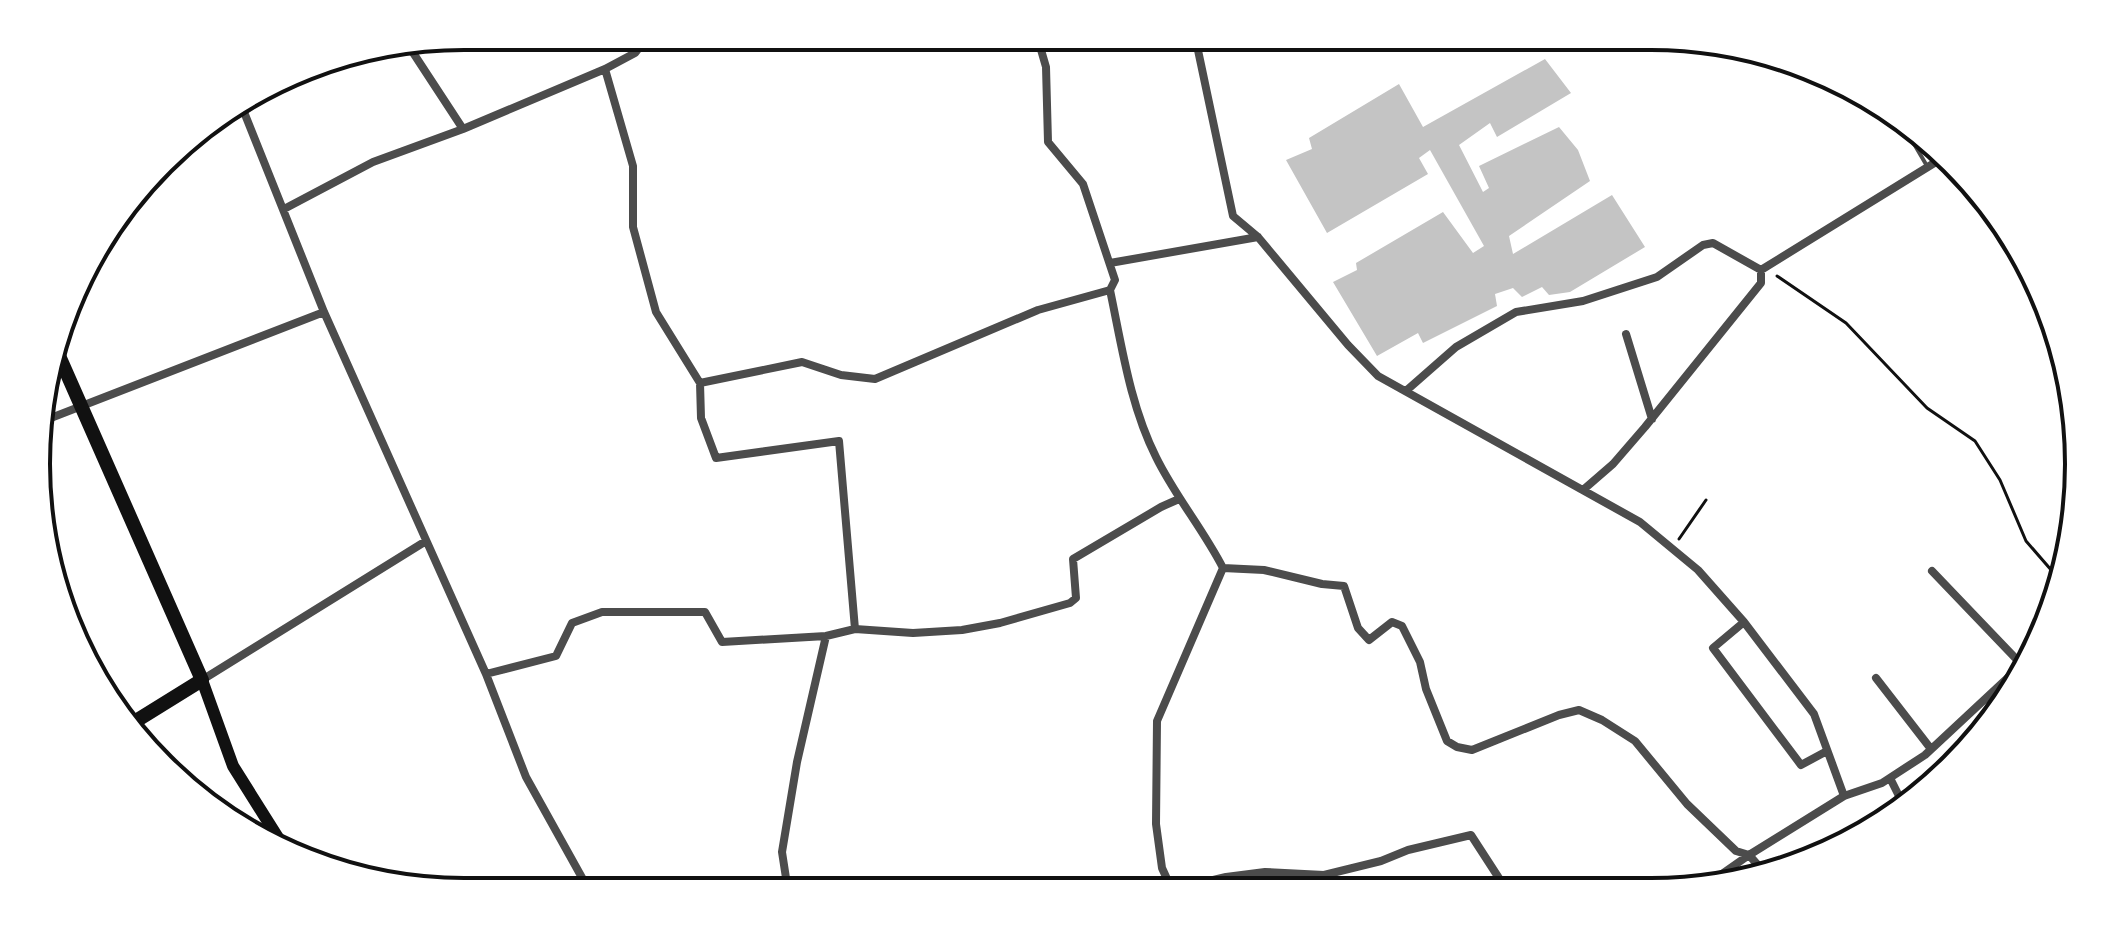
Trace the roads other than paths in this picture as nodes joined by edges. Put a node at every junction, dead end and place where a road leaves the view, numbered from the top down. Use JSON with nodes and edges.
{"nodes":[{"id":1,"x":637,"y":50,"type":"edge"},
{"id":2,"x":1041,"y":50,"type":"edge"},
{"id":3,"x":1198,"y":50,"type":"edge"},
{"id":4,"x":414,"y":54,"type":"edge"},
{"id":5,"x":605,"y":69,"type":"junction"},
{"id":6,"x":245,"y":113,"type":"edge"},
{"id":7,"x":463,"y":129,"type":"junction"},
{"id":8,"x":1915,"y":146,"type":"edge"},
{"id":9,"x":1934,"y":162,"type":"edge"},
{"id":10,"x":1927,"y":166,"type":"junction"},
{"id":11,"x":284,"y":209,"type":"junction"},
{"id":12,"x":1258,"y":237,"type":"junction"},
{"id":13,"x":1110,"y":263,"type":"junction"},
{"id":14,"x":1761,"y":273,"type":"road end"},
{"id":15,"x":1110,"y":290,"type":"junction"},
{"id":16,"x":324,"y":312,"type":"junction"},
{"id":17,"x":1626,"y":334,"type":"dead end"},
{"id":18,"x":63,"y":363,"type":"edge"},
{"id":19,"x":700,"y":383,"type":"junction"},
{"id":20,"x":1407,"y":390,"type":"junction"},
{"id":21,"x":82,"y":405,"type":"junction"},
{"id":22,"x":53,"y":417,"type":"edge"},
{"id":23,"x":1652,"y":419,"type":"junction"},
{"id":24,"x":1583,"y":490,"type":"junction"},
{"id":25,"x":1179,"y":499,"type":"junction"},
{"id":26,"x":426,"y":541,"type":"junction"},
{"id":27,"x":1223,"y":568,"type":"junction"},
{"id":28,"x":1932,"y":571,"type":"dead end"},
{"id":29,"x":1744,"y":622,"type":"junction"},
{"id":30,"x":855,"y":629,"type":"junction"},
{"id":31,"x":826,"y":636,"type":"junction"},
{"id":32,"x":2018,"y":655,"type":"edge"},
{"id":33,"x":486,"y":674,"type":"junction"},
{"id":34,"x":1876,"y":678,"type":"dead end"},
{"id":35,"x":202,"y":680,"type":"junction"},
{"id":36,"x":2002,"y":683,"type":"edge"},
{"id":37,"x":139,"y":719,"type":"edge"},
{"id":38,"x":1931,"y":749,"type":"junction"},
{"id":39,"x":1827,"y":751,"type":"junction"},
{"id":40,"x":1890,"y":778,"type":"junction"},
{"id":41,"x":1899,"y":795,"type":"edge"},
{"id":42,"x":1844,"y":796,"type":"junction"},
{"id":43,"x":274,"y":832,"type":"edge"},
{"id":44,"x":1749,"y":855,"type":"junction"},
{"id":45,"x":1757,"y":864,"type":"edge"},
{"id":46,"x":1726,"y":871,"type":"edge"},
{"id":47,"x":582,"y":878,"type":"edge"},
{"id":48,"x":786,"y":878,"type":"edge"},
{"id":49,"x":1167,"y":878,"type":"edge"},
{"id":50,"x":1234,"y":878,"type":"edge"},
{"id":51,"x":1499,"y":878,"type":"edge"}],
"edges":[{"from":1,"to":5,"type":"street"},
{"from":2,"to":13,"type":"street"},
{"from":3,"to":12,"type":"street"},
{"from":4,"to":7,"type":"street"},
{"from":5,"to":7,"type":"street"},
{"from":5,"to":19,"type":"street"},
{"from":6,"to":11,"type":"street"},
{"from":7,"to":11,"type":"street"},
{"from":8,"to":10,"type":"lane"},
{"from":9,"to":10,"type":"street"},
{"from":10,"to":20,"type":"street"},
{"from":11,"to":16,"type":"street"},
{"from":12,"to":13,"type":"street"},
{"from":12,"to":20,"type":"street"},
{"from":13,"to":15,"type":"street"},
{"from":14,"to":23,"type":"street"},
{"from":15,"to":19,"type":"street"},
{"from":15,"to":25,"type":"street"},
{"from":16,"to":21,"type":"street"},
{"from":16,"to":26,"type":"street"},
{"from":17,"to":23,"type":"street"},
{"from":18,"to":21,"type":"highway"},
{"from":19,"to":30,"type":"street"},
{"from":20,"to":24,"type":"street"},
{"from":21,"to":22,"type":"street"},
{"from":21,"to":35,"type":"highway"},
{"from":23,"to":24,"type":"street"},
{"from":24,"to":29,"type":"street"},
{"from":25,"to":27,"type":"street"},
{"from":25,"to":30,"type":"street"},
{"from":26,"to":33,"type":"street"},
{"from":26,"to":35,"type":"street"},
{"from":27,"to":44,"type":"street"},
{"from":27,"to":49,"type":"street"},
{"from":28,"to":32,"type":"street"},
{"from":29,"to":39,"type":"street"},
{"from":29,"to":39,"type":"street"},
{"from":30,"to":31,"type":"street"},
{"from":31,"to":33,"type":"street"},
{"from":31,"to":48,"type":"street"},
{"from":33,"to":47,"type":"street"},
{"from":34,"to":38,"type":"street"},
{"from":35,"to":37,"type":"highway"},
{"from":35,"to":43,"type":"main road"},
{"from":36,"to":38,"type":"street"},
{"from":38,"to":40,"type":"street"},
{"from":39,"to":42,"type":"street"},
{"from":40,"to":41,"type":"street"},
{"from":40,"to":42,"type":"street"},
{"from":42,"to":44,"type":"street"},
{"from":44,"to":45,"type":"street"},
{"from":44,"to":46,"type":"street"},
{"from":50,"to":51,"type":"street"}]}
